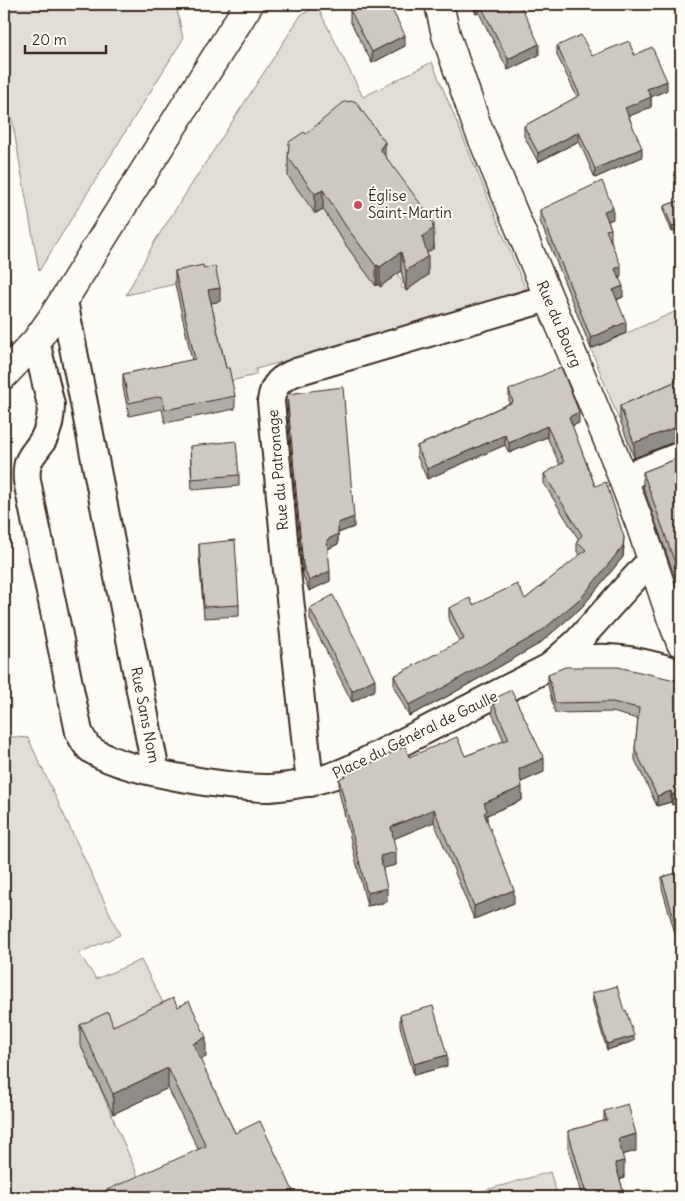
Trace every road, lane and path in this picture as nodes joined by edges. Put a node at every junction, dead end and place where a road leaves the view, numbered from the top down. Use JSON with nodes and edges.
{"nodes":[{"id":1,"x":249,"y":4,"type":"edge"},
{"id":2,"x":439,"y":4,"type":"edge"},
{"id":3,"x":548,"y":298,"type":"junction"},
{"id":4,"x":64,"y":301,"type":"junction"},
{"id":5,"x":36,"y":341,"type":"junction"},
{"id":6,"x":4,"y":376,"type":"edge"},
{"id":7,"x":42,"y":442,"type":"junction"},
{"id":8,"x":93,"y":450,"type":"junction"},
{"id":9,"x":681,"y":455,"type":"edge"},
{"id":10,"x":623,"y":478,"type":"junction"},
{"id":11,"x":651,"y":560,"type":"junction"},
{"id":12,"x":681,"y":643,"type":"edge"},
{"id":13,"x":549,"y":667,"type":"junction"},
{"id":14,"x":681,"y":673,"type":"edge"},
{"id":15,"x":156,"y":772,"type":"junction"},
{"id":16,"x":310,"y":783,"type":"junction"}],
"edges":[{"from":1,"to":4,"type":"street"},
{"from":2,"to":3,"type":"street","name":"Rue du Bourg"},
{"from":3,"to":10,"type":"street","name":"Rue du Bourg"},
{"from":3,"to":16,"type":"street","name":"Rue du Patronage"},
{"from":4,"to":5,"type":"street"},
{"from":4,"to":8,"type":"street","name":"Rue Sans Nom"},
{"from":5,"to":6,"type":"street"},
{"from":5,"to":7,"type":"street","name":"Rue Sans Nom"},
{"from":7,"to":8,"type":"street"},
{"from":7,"to":15,"type":"street","name":"Rue Sans Nom"},
{"from":8,"to":15,"type":"street","name":"Rue Sans Nom"},
{"from":9,"to":10,"type":"street"},
{"from":10,"to":11,"type":"street","name":"Rue du Bourg"},
{"from":11,"to":12,"type":"street","name":"Rue du Bourg"},
{"from":11,"to":13,"type":"street","name":"Place du Général de Gaulle"},
{"from":13,"to":14,"type":"street","name":"Place du Général de Gaulle"},
{"from":13,"to":16,"type":"street","name":"Place du Général de Gaulle"},
{"from":15,"to":16,"type":"street","name":"Place du Général de Gaulle"}]}
